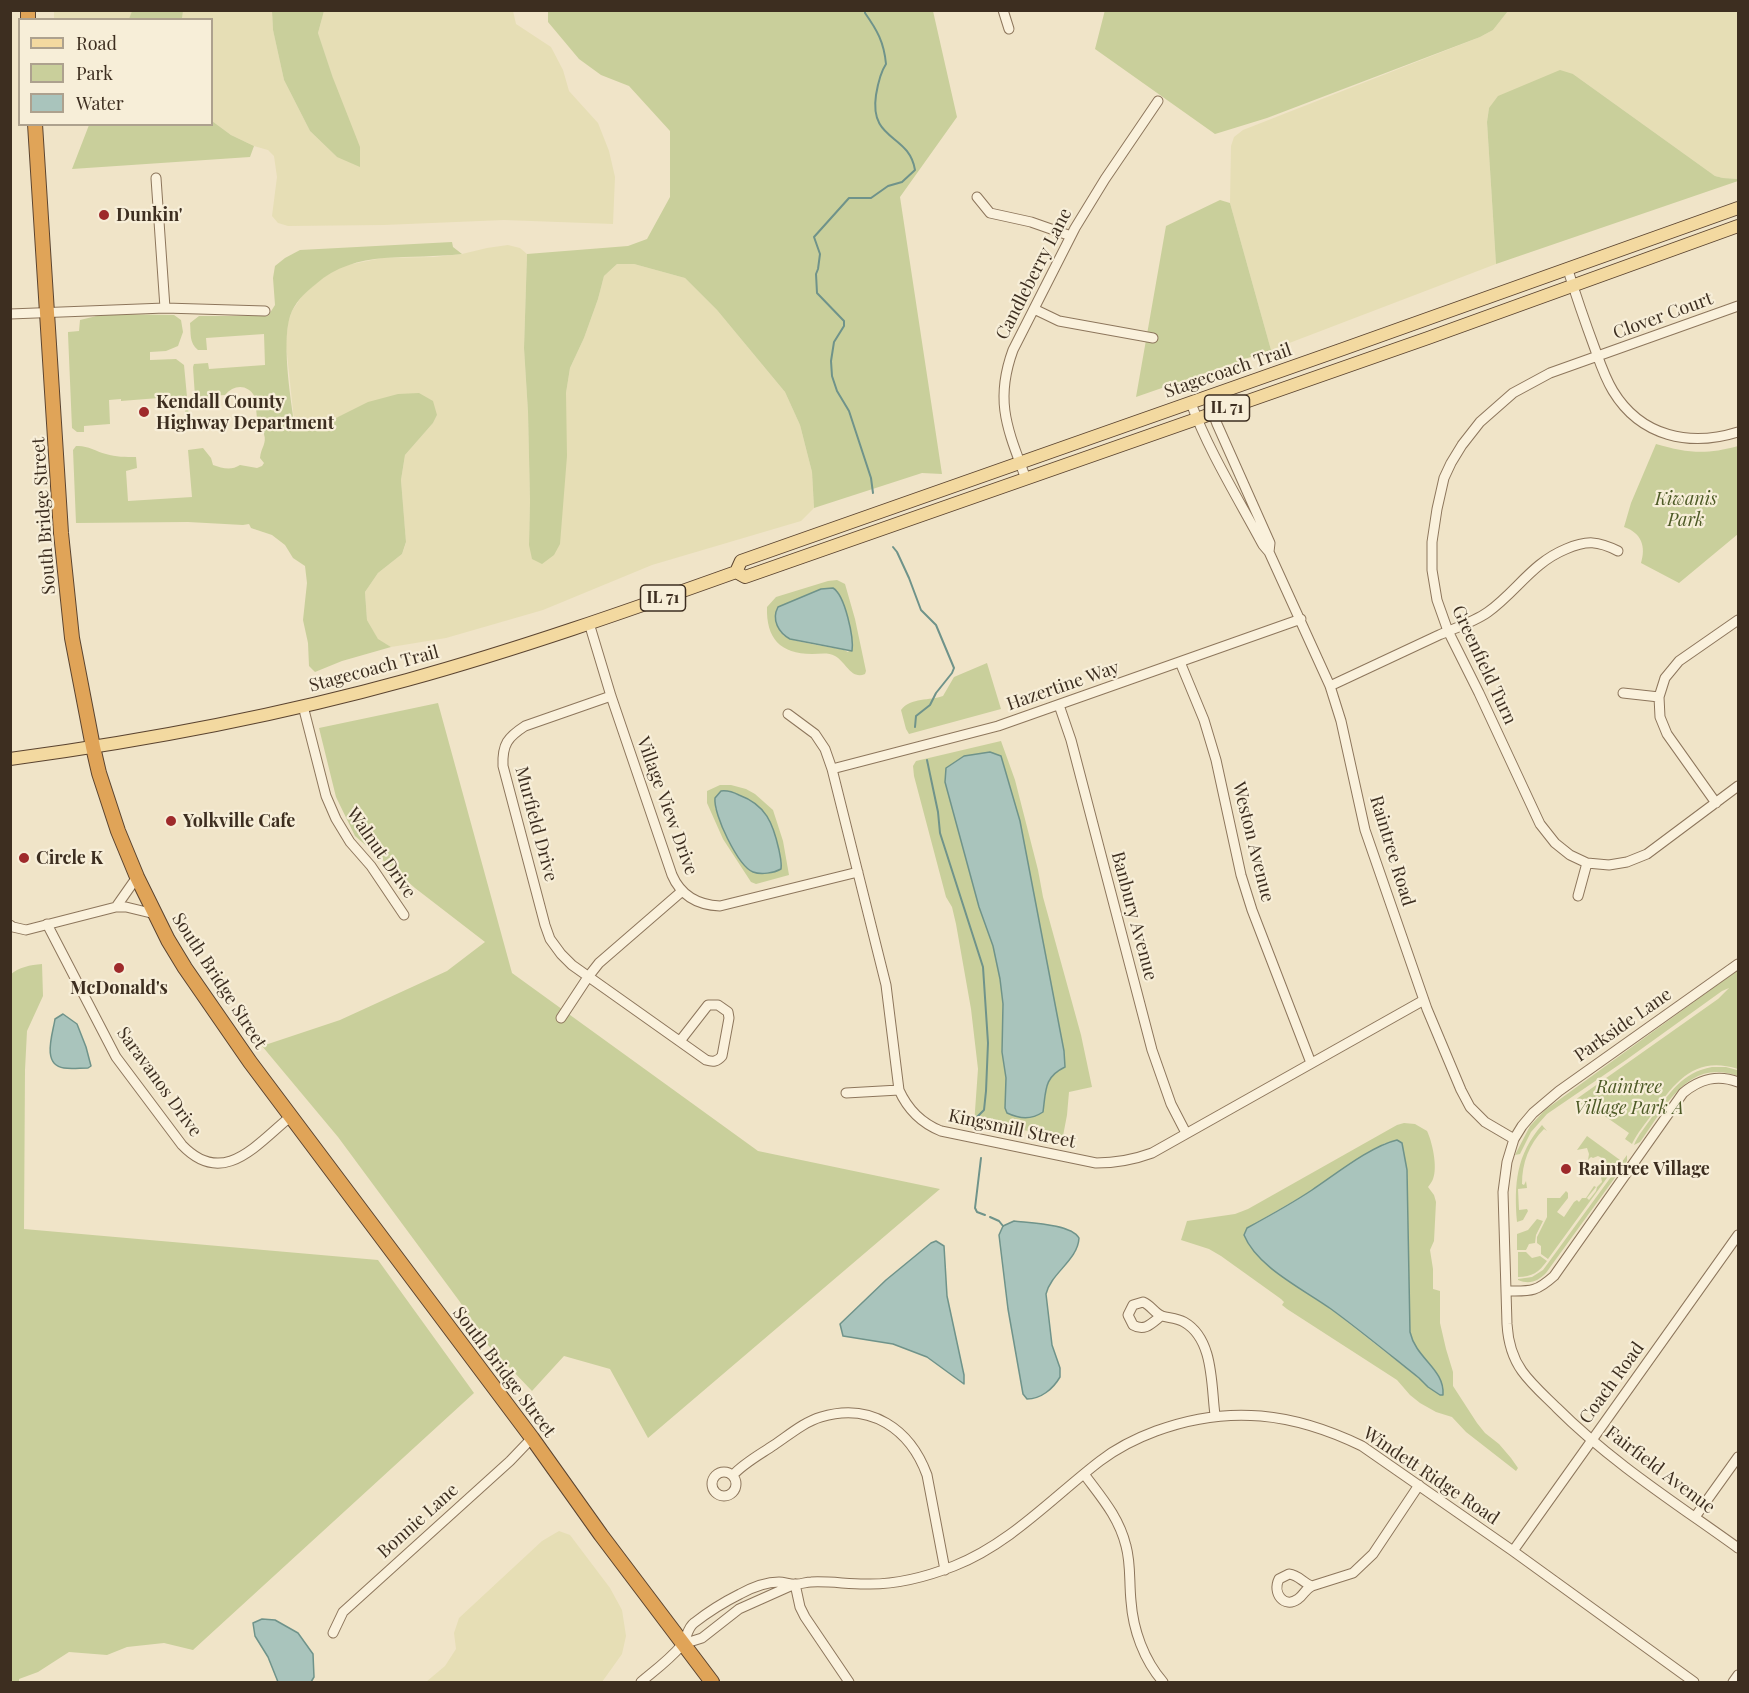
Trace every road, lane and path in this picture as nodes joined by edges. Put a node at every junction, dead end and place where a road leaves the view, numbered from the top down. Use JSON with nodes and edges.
{"nodes":[{"id":1,"x":1003,"y":10,"type":"edge"},
{"id":2,"x":1009,"y":29,"type":"dead end"},
{"id":3,"x":1158,"y":101,"type":"dead end"},
{"id":4,"x":35,"y":126,"type":"edge"},
{"id":5,"x":156,"y":178,"type":"dead end"},
{"id":6,"x":977,"y":197,"type":"dead end"},
{"id":7,"x":1738,"y":208,"type":"edge"},
{"id":8,"x":1738,"y":226,"type":"edge"},
{"id":9,"x":1071,"y":236,"type":"junction"},
{"id":10,"x":1568,"y":270,"type":"junction"},
{"id":11,"x":1573,"y":286,"type":"junction"},
{"id":12,"x":1738,"y":306,"type":"edge"},
{"id":13,"x":165,"y":308,"type":"junction"},
{"id":14,"x":1034,"y":309,"type":"junction"},
{"id":15,"x":265,"y":310,"type":"dead end"},
{"id":16,"x":48,"y":312,"type":"junction"},
{"id":17,"x":10,"y":314,"type":"edge"},
{"id":18,"x":1153,"y":338,"type":"dead end"},
{"id":19,"x":1598,"y":357,"type":"junction"},
{"id":20,"x":1207,"y":397,"type":"junction"},
{"id":21,"x":1191,"y":403,"type":"junction"},
{"id":22,"x":1213,"y":413,"type":"junction"},
{"id":23,"x":1197,"y":419,"type":"junction"},
{"id":24,"x":1738,"y":432,"type":"edge"},
{"id":25,"x":1020,"y":463,"type":"junction"},
{"id":26,"x":1026,"y":479,"type":"junction"},
{"id":27,"x":1618,"y":551,"type":"dead end"},
{"id":28,"x":1269,"y":552,"type":"junction"},
{"id":29,"x":736,"y":572,"type":"junction"},
{"id":30,"x":1301,"y":620,"type":"junction"},
{"id":31,"x":1738,"y":621,"type":"edge"},
{"id":32,"x":589,"y":623,"type":"junction"},
{"id":33,"x":1448,"y":631,"type":"junction"},
{"id":34,"x":1180,"y":662,"type":"junction"},
{"id":35,"x":1330,"y":686,"type":"junction"},
{"id":36,"x":1623,"y":693,"type":"dead end"},
{"id":37,"x":611,"y":696,"type":"junction"},
{"id":38,"x":1659,"y":697,"type":"junction"},
{"id":39,"x":1059,"y":705,"type":"junction"},
{"id":40,"x":303,"y":706,"type":"junction"},
{"id":41,"x":788,"y":714,"type":"dead end"},
{"id":42,"x":93,"y":747,"type":"junction"},
{"id":43,"x":10,"y":759,"type":"edge"},
{"id":44,"x":832,"y":769,"type":"junction"},
{"id":45,"x":1738,"y":786,"type":"edge"},
{"id":46,"x":1716,"y":803,"type":"junction"},
{"id":47,"x":1587,"y":863,"type":"junction"},
{"id":48,"x":858,"y":872,"type":"junction"},
{"id":49,"x":137,"y":877,"type":"junction"},
{"id":50,"x":681,"y":892,"type":"junction"},
{"id":51,"x":1578,"y":896,"type":"dead end"},
{"id":52,"x":116,"y":907,"type":"junction"},
{"id":53,"x":155,"y":914,"type":"junction"},
{"id":54,"x":404,"y":915,"type":"dead end"},
{"id":55,"x":47,"y":924,"type":"junction"},
{"id":56,"x":10,"y":925,"type":"edge"},
{"id":57,"x":1738,"y":964,"type":"edge"},
{"id":58,"x":588,"y":977,"type":"junction"},
{"id":59,"x":1424,"y":1000,"type":"junction"},
{"id":60,"x":561,"y":1018,"type":"dead end"},
{"id":61,"x":680,"y":1041,"type":"junction"},
{"id":62,"x":1311,"y":1063,"type":"junction"},
{"id":63,"x":1738,"y":1082,"type":"edge"},
{"id":64,"x":899,"y":1090,"type":"junction"},
{"id":65,"x":846,"y":1093,"type":"dead end"},
{"id":66,"x":290,"y":1117,"type":"junction"},
{"id":67,"x":1186,"y":1132,"type":"junction"},
{"id":68,"x":1514,"y":1139,"type":"junction"},
{"id":69,"x":1738,"y":1234,"type":"edge"},
{"id":70,"x":1506,"y":1291,"type":"junction"},
{"id":71,"x":1161,"y":1316,"type":"dead end"},
{"id":72,"x":1215,"y":1415,"type":"junction"},
{"id":73,"x":532,"y":1438,"type":"junction"},
{"id":74,"x":1592,"y":1440,"type":"junction"},
{"id":75,"x":1738,"y":1457,"type":"edge"},
{"id":76,"x":1084,"y":1474,"type":"junction"},
{"id":77,"x":733,"y":1475,"type":"dead end"},
{"id":78,"x":1419,"y":1485,"type":"junction"},
{"id":79,"x":1695,"y":1517,"type":"junction"},
{"id":80,"x":1738,"y":1548,"type":"edge"},
{"id":81,"x":1513,"y":1551,"type":"junction"},
{"id":82,"x":945,"y":1570,"type":"junction"},
{"id":83,"x":795,"y":1584,"type":"junction"},
{"id":84,"x":1312,"y":1586,"type":"dead end"},
{"id":85,"x":333,"y":1632,"type":"dead end"},
{"id":86,"x":683,"y":1644,"type":"junction"},
{"id":87,"x":1738,"y":1675,"type":"edge"},
{"id":88,"x":641,"y":1683,"type":"edge"},
{"id":89,"x":712,"y":1683,"type":"edge"},
{"id":90,"x":849,"y":1683,"type":"edge"},
{"id":91,"x":1162,"y":1683,"type":"edge"},
{"id":92,"x":1694,"y":1683,"type":"edge"},
{"id":93,"x":1733,"y":1683,"type":"edge"}],
"edges":[{"from":1,"to":2,"type":"street"},
{"from":3,"to":9,"type":"street","name":"Candleberry Lane"},
{"from":4,"to":16,"type":"highway","name":"South Bridge Street"},
{"from":5,"to":13,"type":"street"},
{"from":6,"to":9,"type":"street"},
{"from":7,"to":10,"type":"main road","name":"Stagecoach Trail","number":"IL 71"},
{"from":8,"to":11,"type":"main road","name":"Stagecoach Trail","number":"IL 71"},
{"from":9,"to":14,"type":"street","name":"Candleberry Lane"},
{"from":10,"to":11,"type":"street"},
{"from":10,"to":20,"type":"main road","name":"Stagecoach Trail","number":"IL 71"},
{"from":11,"to":19,"type":"street"},
{"from":11,"to":22,"type":"main road","name":"Stagecoach Trail","number":"IL 71"},
{"from":12,"to":19,"type":"street","name":"Clover Court"},
{"from":13,"to":15,"type":"street"},
{"from":13,"to":16,"type":"street"},
{"from":14,"to":18,"type":"street"},
{"from":14,"to":25,"type":"street","name":"Candleberry Lane"},
{"from":16,"to":17,"type":"street"},
{"from":16,"to":42,"type":"highway","name":"South Bridge Street"},
{"from":19,"to":24,"type":"street"},
{"from":19,"to":33,"type":"street","name":"Greenfield Turn"},
{"from":20,"to":21,"type":"main road","name":"Stagecoach Trail","number":"IL 71"},
{"from":20,"to":22,"type":"street","name":"Raintree Road"},
{"from":21,"to":23,"type":"street","name":"Raintree Road"},
{"from":21,"to":25,"type":"main road","name":"Stagecoach Trail","number":"IL 71"},
{"from":22,"to":23,"type":"main road","name":"Stagecoach Trail","number":"IL 71"},
{"from":22,"to":28,"type":"street","name":"Raintree Road"},
{"from":23,"to":26,"type":"main road","name":"Stagecoach Trail","number":"IL 71"},
{"from":23,"to":28,"type":"street","name":"Raintree Road"},
{"from":25,"to":26,"type":"street","name":"Candleberry Lane"},
{"from":25,"to":29,"type":"main road","name":"Stagecoach Trail","number":"IL 71"},
{"from":26,"to":29,"type":"main road","name":"Stagecoach Trail","number":"IL 71"},
{"from":27,"to":33,"type":"street"},
{"from":28,"to":30,"type":"street","name":"Raintree Road"},
{"from":29,"to":32,"type":"main road","name":"Stagecoach Trail","number":"IL 71"},
{"from":30,"to":34,"type":"street","name":"Hazertine Way"},
{"from":30,"to":35,"type":"street","name":"Raintree Road"},
{"from":31,"to":38,"type":"street"},
{"from":32,"to":37,"type":"street","name":"Village View Drive"},
{"from":32,"to":40,"type":"main road","name":"Stagecoach Trail","number":"IL 71"},
{"from":33,"to":35,"type":"street"},
{"from":33,"to":47,"type":"street","name":"Greenfield Turn"},
{"from":34,"to":39,"type":"street","name":"Hazertine Way"},
{"from":34,"to":62,"type":"street","name":"Weston Avenue"},
{"from":35,"to":59,"type":"street","name":"Raintree Road"},
{"from":36,"to":38,"type":"street"},
{"from":37,"to":50,"type":"street","name":"Village View Drive"},
{"from":37,"to":58,"type":"street","name":"Murfield Drive"},
{"from":38,"to":46,"type":"street"},
{"from":39,"to":44,"type":"street","name":"Hazertine Way"},
{"from":39,"to":67,"type":"street","name":"Banbury Avenue"},
{"from":40,"to":42,"type":"main road","name":"Stagecoach Trail","number":"IL 71"},
{"from":40,"to":54,"type":"street","name":"Walnut Drive"},
{"from":41,"to":44,"type":"street","name":"Kingsmill Street"},
{"from":42,"to":43,"type":"main road","name":"Stagecoach Trail","number":"IL 71"},
{"from":42,"to":49,"type":"highway","name":"South Bridge Street"},
{"from":44,"to":48,"type":"street","name":"Kingsmill Street"},
{"from":45,"to":46,"type":"street","name":"Greenfield Turn"},
{"from":46,"to":47,"type":"street","name":"Greenfield Turn"},
{"from":47,"to":51,"type":"street"},
{"from":48,"to":50,"type":"street","name":"Village View Drive"},
{"from":48,"to":64,"type":"street","name":"Kingsmill Street"},
{"from":49,"to":52,"type":"street"},
{"from":49,"to":53,"type":"highway","name":"South Bridge Street"},
{"from":50,"to":58,"type":"street"},
{"from":52,"to":53,"type":"street"},
{"from":52,"to":55,"type":"street"},
{"from":53,"to":66,"type":"highway","name":"South Bridge Street"},
{"from":55,"to":56,"type":"street"},
{"from":55,"to":66,"type":"street","name":"Saravanos Drive"},
{"from":57,"to":68,"type":"street","name":"Parkside Lane"},
{"from":58,"to":60,"type":"street"},
{"from":58,"to":61,"type":"street"},
{"from":59,"to":62,"type":"street","name":"Kingsmill Street"},
{"from":59,"to":68,"type":"street","name":"Raintree Road"},
{"from":61,"to":61,"type":"street"},
{"from":62,"to":67,"type":"street","name":"Kingsmill Street"},
{"from":63,"to":70,"type":"street"},
{"from":64,"to":65,"type":"street"},
{"from":64,"to":67,"type":"street","name":"Kingsmill Street"},
{"from":66,"to":73,"type":"highway","name":"South Bridge Street"},
{"from":68,"to":70,"type":"street","name":"Parkside Lane"},
{"from":69,"to":74,"type":"street","name":"Coach Road"},
{"from":70,"to":74,"type":"street","name":"Fairfield Avenue"},
{"from":71,"to":72,"type":"street"},
{"from":72,"to":76,"type":"street","name":"Windett Ridge Road"},
{"from":72,"to":78,"type":"street","name":"Windett Ridge Road"},
{"from":73,"to":85,"type":"street","name":"Bonnie Lane"},
{"from":73,"to":86,"type":"highway","name":"South Bridge Street"},
{"from":74,"to":79,"type":"street","name":"Fairfield Avenue"},
{"from":74,"to":81,"type":"street","name":"Coach Road"},
{"from":75,"to":79,"type":"street"},
{"from":76,"to":82,"type":"street","name":"Windett Ridge Road"},
{"from":76,"to":91,"type":"street"},
{"from":77,"to":82,"type":"street"},
{"from":78,"to":81,"type":"street","name":"Windett Ridge Road"},
{"from":78,"to":84,"type":"street"},
{"from":79,"to":80,"type":"street","name":"Fairfield Avenue"},
{"from":81,"to":92,"type":"street","name":"Windett Ridge Road"},
{"from":82,"to":83,"type":"street","name":"Windett Ridge Road"},
{"from":83,"to":86,"type":"street","name":"Windett Ridge Road"},
{"from":83,"to":86,"type":"street","name":"Windett Ridge Road"},
{"from":83,"to":90,"type":"street"},
{"from":86,"to":88,"type":"street"},
{"from":86,"to":89,"type":"highway","name":"South Bridge Street"},
{"from":87,"to":93,"type":"street"}]}
